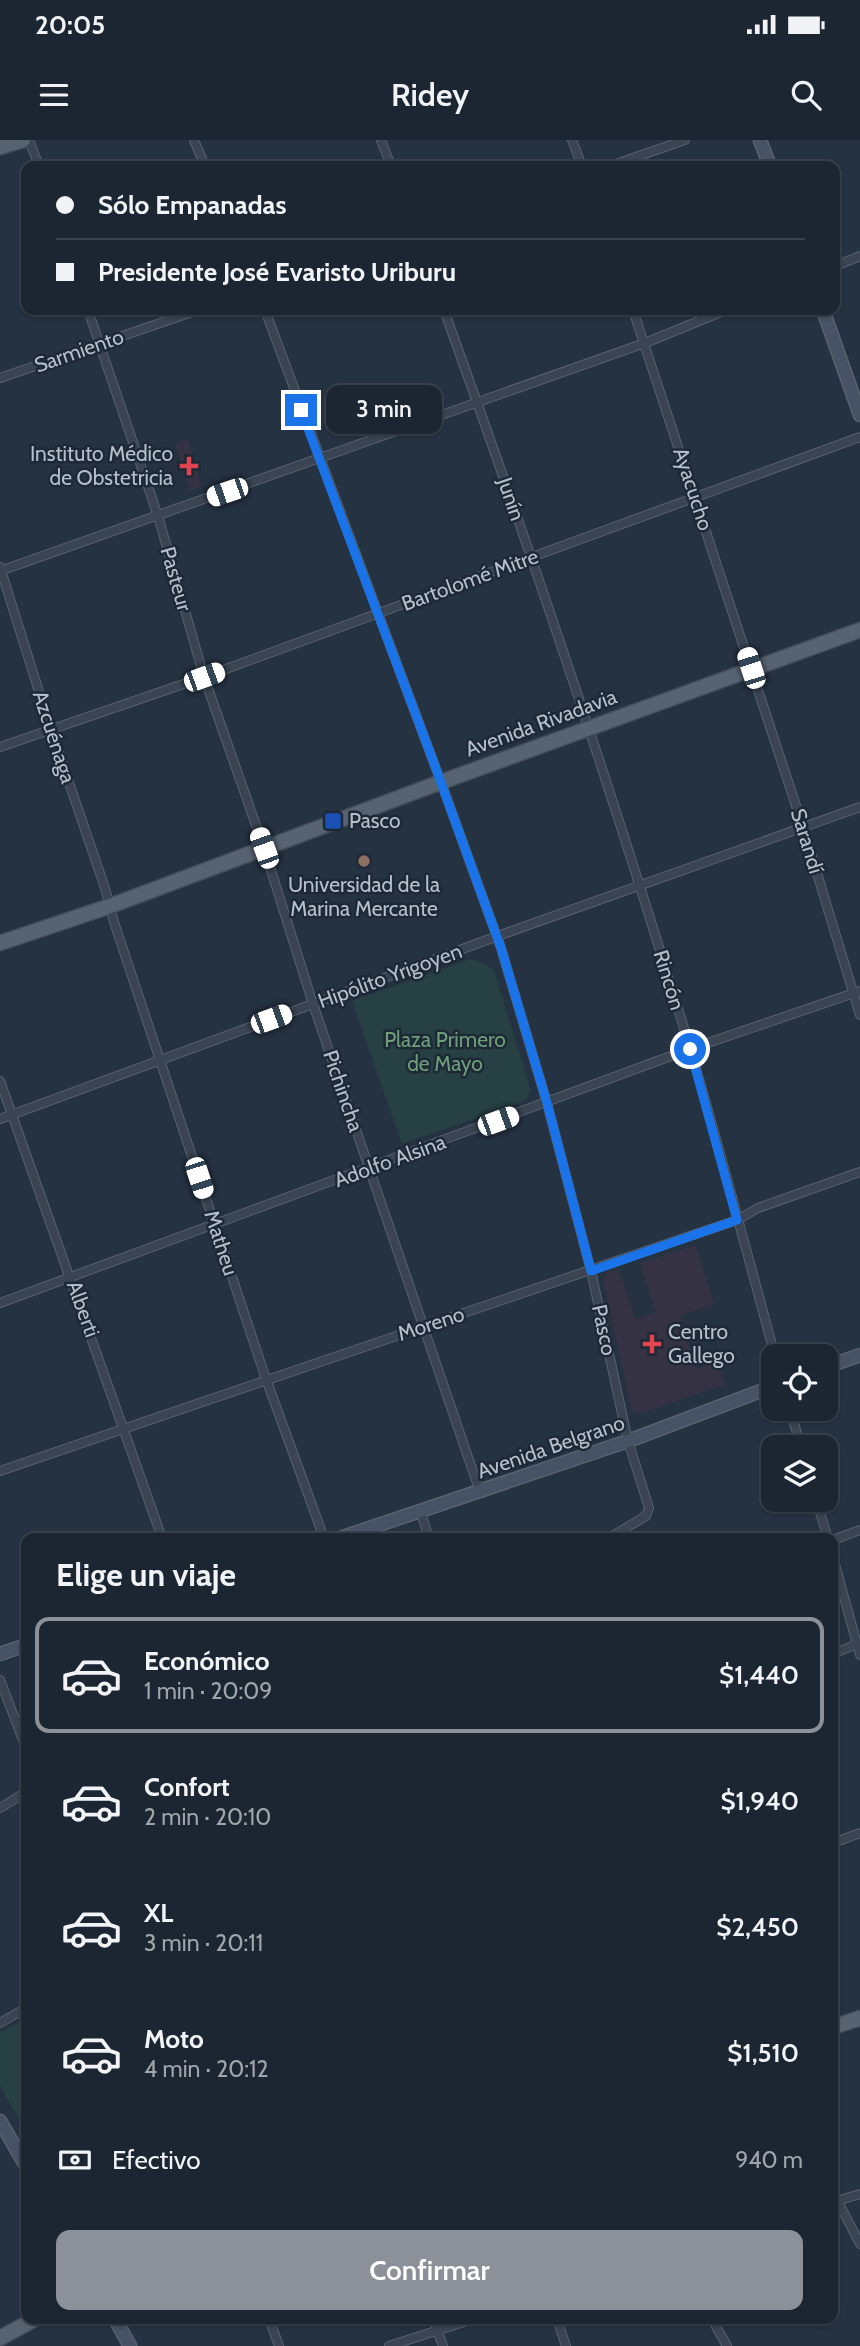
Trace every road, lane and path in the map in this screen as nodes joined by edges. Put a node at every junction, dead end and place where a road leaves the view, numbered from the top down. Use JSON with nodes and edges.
{"nodes":[{"id":1,"x":23,"y":140,"type":"edge"},
{"id":2,"x":29,"y":140,"type":"edge"},
{"id":3,"x":194,"y":140,"type":"edge"},
{"id":4,"x":381,"y":140,"type":"edge"},
{"id":5,"x":572,"y":140,"type":"edge"},
{"id":6,"x":685,"y":140,"type":"edge"},
{"id":7,"x":760,"y":140,"type":"edge"},
{"id":8,"x":0,"y":147,"type":"edge"},
{"id":9,"x":37,"y":161,"type":"edge"},
{"id":10,"x":203,"y":161,"type":"edge"},
{"id":11,"x":389,"y":161,"type":"edge"},
{"id":12,"x":580,"y":161,"type":"edge"},
{"id":13,"x":624,"y":161,"type":"edge"},
{"id":14,"x":768,"y":161,"type":"edge"},
{"id":15,"x":860,"y":256,"type":"edge"},
{"id":16,"x":840,"y":264,"type":"edge"},
{"id":17,"x":91,"y":315,"type":"edge"},
{"id":18,"x":183,"y":315,"type":"edge"},
{"id":19,"x":267,"y":315,"type":"edge"},
{"id":20,"x":446,"y":315,"type":"edge"},
{"id":21,"x":636,"y":315,"type":"edge"},
{"id":22,"x":714,"y":315,"type":"edge"},
{"id":23,"x":825,"y":315,"type":"edge"},
{"id":24,"x":100,"y":343,"type":"junction"},
{"id":25,"x":645,"y":343,"type":"junction"},
{"id":26,"x":0,"y":378,"type":"edge"},
{"id":27,"x":478,"y":402,"type":"junction"},
{"id":28,"x":860,"y":415,"type":"edge"},
{"id":29,"x":860,"y":437,"type":"edge"},
{"id":30,"x":319,"y":460,"type":"junction"},
{"id":31,"x":696,"y":497,"type":"junction"},
{"id":32,"x":158,"y":516,"type":"junction"},
{"id":33,"x":531,"y":558,"type":"junction"},
{"id":34,"x":0,"y":570,"type":"edge"},
{"id":35,"x":378,"y":614,"type":"junction"},
{"id":36,"x":860,"y":630,"type":"edge"},
{"id":37,"x":751,"y":668,"type":"junction"},
{"id":38,"x":204,"y":677,"type":"junction"},
{"id":39,"x":589,"y":728,"type":"junction"},
{"id":40,"x":51,"y":730,"type":"junction"},
{"id":41,"x":0,"y":747,"type":"edge"},
{"id":42,"x":441,"y":782,"type":"junction"},
{"id":43,"x":860,"y":807,"type":"edge"},
{"id":44,"x":803,"y":827,"type":"junction"},
{"id":45,"x":264,"y":848,"type":"junction"},
{"id":46,"x":639,"y":885,"type":"junction"},
{"id":47,"x":110,"y":906,"type":"junction"},
{"id":48,"x":495,"y":937,"type":"junction"},
{"id":49,"x":0,"y":943,"type":"edge"},
{"id":50,"x":857,"y":992,"type":"edge"},
{"id":51,"x":313,"y":1004,"type":"junction"},
{"id":52,"x":860,"y":1015,"type":"edge"},
{"id":53,"x":690,"y":1049,"type":"junction"},
{"id":54,"x":160,"y":1059,"type":"junction"},
{"id":55,"x":0,"y":1081,"type":"edge"},
{"id":56,"x":547,"y":1103,"type":"junction"},
{"id":57,"x":13,"y":1115,"type":"junction"},
{"id":58,"x":0,"y":1119,"type":"edge"},
{"id":59,"x":370,"y":1168,"type":"junction"},
{"id":60,"x":860,"y":1172,"type":"edge"},
{"id":61,"x":737,"y":1220,"type":"junction"},
{"id":62,"x":215,"y":1226,"type":"junction"},
{"id":63,"x":591,"y":1271,"type":"junction"},
{"id":64,"x":72,"y":1278,"type":"junction"},
{"id":65,"x":0,"y":1303,"type":"edge"},
{"id":66,"x":423,"y":1326,"type":"junction"},
{"id":67,"x":772,"y":1344,"type":"edge"},
{"id":68,"x":860,"y":1355,"type":"edge"},
{"id":69,"x":838,"y":1363,"type":"edge"},
{"id":70,"x":266,"y":1379,"type":"junction"},
{"id":71,"x":761,"y":1391,"type":"edge"},
{"id":72,"x":125,"y":1427,"type":"junction"},
{"id":73,"x":628,"y":1441,"type":"junction"},
{"id":74,"x":0,"y":1471,"type":"edge"},
{"id":75,"x":480,"y":1492,"type":"junction"},
{"id":76,"x":820,"y":1512,"type":"edge"},
{"id":77,"x":421,"y":1513,"type":"junction"},
{"id":78,"x":860,"y":1530,"type":"edge"},
{"id":79,"x":160,"y":1533,"type":"edge"},
{"id":80,"x":322,"y":1533,"type":"edge"},
{"id":81,"x":356,"y":1533,"type":"edge"},
{"id":82,"x":427,"y":1533,"type":"edge"},
{"id":83,"x":617,"y":1533,"type":"edge"},
{"id":84,"x":826,"y":1533,"type":"edge"},
{"id":85,"x":838,"y":1538,"type":"edge"},
{"id":86,"x":838,"y":1574,"type":"edge"},
{"id":87,"x":858,"y":1643,"type":"edge"},
{"id":88,"x":21,"y":1647,"type":"edge"},
{"id":89,"x":838,"y":1652,"type":"edge"},
{"id":90,"x":0,"y":1654,"type":"edge"},
{"id":91,"x":860,"y":1655,"type":"edge"},
{"id":92,"x":0,"y":1679,"type":"edge"},
{"id":93,"x":21,"y":1735,"type":"edge"},
{"id":94,"x":21,"y":1795,"type":"edge"},
{"id":95,"x":0,"y":1808,"type":"edge"},
{"id":96,"x":860,"y":1833,"type":"edge"},
{"id":97,"x":838,"y":1841,"type":"edge"},
{"id":98,"x":21,"y":2011,"type":"edge"},
{"id":99,"x":860,"y":2018,"type":"edge"},
{"id":100,"x":0,"y":2023,"type":"edge"},
{"id":101,"x":838,"y":2025,"type":"edge"},
{"id":102,"x":0,"y":2121,"type":"edge"},
{"id":103,"x":21,"y":2157,"type":"edge"},
{"id":104,"x":860,"y":2194,"type":"edge"},
{"id":105,"x":838,"y":2201,"type":"edge"},
{"id":106,"x":838,"y":2207,"type":"edge"},
{"id":107,"x":860,"y":2244,"type":"edge"},
{"id":108,"x":26,"y":2324,"type":"edge"},
{"id":109,"x":118,"y":2324,"type":"edge"},
{"id":110,"x":271,"y":2324,"type":"edge"},
{"id":111,"x":435,"y":2324,"type":"edge"},
{"id":112,"x":457,"y":2324,"type":"edge"},
{"id":113,"x":558,"y":2324,"type":"edge"},
{"id":114,"x":715,"y":2324,"type":"edge"},
{"id":115,"x":438,"y":2330,"type":"junction"},
{"id":116,"x":0,"y":2338,"type":"edge"},
{"id":117,"x":130,"y":2346,"type":"edge"},
{"id":118,"x":279,"y":2346,"type":"edge"},
{"id":119,"x":389,"y":2346,"type":"edge"},
{"id":120,"x":443,"y":2346,"type":"edge"},
{"id":121,"x":566,"y":2346,"type":"edge"},
{"id":122,"x":727,"y":2346,"type":"edge"}],
"edges":[{"from":1,"to":8,"type":"main road"},
{"from":2,"to":9,"type":"street"},
{"from":3,"to":10,"type":"street"},
{"from":4,"to":11,"type":"street"},
{"from":5,"to":12,"type":"street"},
{"from":6,"to":13,"type":"street"},
{"from":7,"to":14,"type":"main road"},
{"from":15,"to":16,"type":"street"},
{"from":17,"to":24,"type":"street","name":"Pasteur"},
{"from":18,"to":24,"type":"street","name":"Sarmiento"},
{"from":19,"to":30,"type":"street","name":"Pasco"},
{"from":20,"to":27,"type":"street","name":"Junín"},
{"from":21,"to":25,"type":"street","name":"Ayacucho"},
{"from":22,"to":25,"type":"street"},
{"from":23,"to":28,"type":"main road"},
{"from":24,"to":26,"type":"street","name":"Sarmiento"},
{"from":24,"to":32,"type":"street","name":"Pasteur"},
{"from":25,"to":27,"type":"street"},
{"from":25,"to":31,"type":"street","name":"Ayacucho"},
{"from":27,"to":30,"type":"street"},
{"from":27,"to":33,"type":"street","name":"Junín"},
{"from":29,"to":31,"type":"street","name":"Bartolomé Mitre"},
{"from":30,"to":32,"type":"street"},
{"from":30,"to":35,"type":"street","name":"Pasco"},
{"from":31,"to":33,"type":"street","name":"Bartolomé Mitre"},
{"from":31,"to":37,"type":"street","name":"Ayacucho"},
{"from":32,"to":34,"type":"street"},
{"from":32,"to":38,"type":"street","name":"Pasteur"},
{"from":33,"to":35,"type":"street","name":"Bartolomé Mitre"},
{"from":33,"to":39,"type":"street","name":"Junín"},
{"from":34,"to":40,"type":"street","name":"Azcuénaga"},
{"from":35,"to":38,"type":"street","name":"Bartolomé Mitre"},
{"from":35,"to":42,"type":"street","name":"Pasco"},
{"from":36,"to":37,"type":"main road","name":"Avenida Rivadavia"},
{"from":37,"to":39,"type":"main road","name":"Avenida Rivadavia"},
{"from":37,"to":44,"type":"street","name":"Sarandí"},
{"from":38,"to":40,"type":"street","name":"Bartolomé Mitre"},
{"from":38,"to":45,"type":"street","name":"Pasteur"},
{"from":39,"to":42,"type":"main road","name":"Avenida Rivadavia"},
{"from":39,"to":46,"type":"street","name":"Rincón"},
{"from":40,"to":41,"type":"street","name":"Bartolomé Mitre"},
{"from":40,"to":47,"type":"street","name":"Azcuénaga"},
{"from":42,"to":45,"type":"main road","name":"Avenida Rivadavia"},
{"from":42,"to":48,"type":"street","name":"Pasco"},
{"from":43,"to":44,"type":"street","name":"Hipólito Yrigoyen"},
{"from":44,"to":46,"type":"street","name":"Hipólito Yrigoyen"},
{"from":44,"to":50,"type":"street","name":"Sarandí"},
{"from":45,"to":47,"type":"main road","name":"Avenida Rivadavia"},
{"from":45,"to":51,"type":"street","name":"Pichincha"},
{"from":46,"to":48,"type":"street","name":"Hipólito Yrigoyen"},
{"from":46,"to":53,"type":"street","name":"Rincón"},
{"from":47,"to":49,"type":"main road","name":"Avenida Rivadavia"},
{"from":47,"to":54,"type":"street","name":"Matheu"},
{"from":48,"to":51,"type":"street","name":"Hipólito Yrigoyen"},
{"from":48,"to":56,"type":"street","name":"Pasco"},
{"from":50,"to":52,"type":"street","name":"Sarandí"},
{"from":50,"to":53,"type":"street","name":"Adolfo Alsina"},
{"from":51,"to":54,"type":"street","name":"Hipólito Yrigoyen"},
{"from":51,"to":59,"type":"street","name":"Pichincha"},
{"from":53,"to":56,"type":"street","name":"Adolfo Alsina"},
{"from":53,"to":61,"type":"street","name":"Rincón"},
{"from":54,"to":57,"type":"street","name":"Hipólito Yrigoyen"},
{"from":54,"to":62,"type":"street","name":"Matheu"},
{"from":55,"to":57,"type":"street","name":"Alberti"},
{"from":56,"to":59,"type":"street","name":"Adolfo Alsina"},
{"from":56,"to":63,"type":"street","name":"Pasco"},
{"from":57,"to":58,"type":"street","name":"Hipólito Yrigoyen"},
{"from":57,"to":64,"type":"street","name":"Alberti"},
{"from":59,"to":62,"type":"street","name":"Adolfo Alsina"},
{"from":59,"to":66,"type":"street","name":"Pichincha"},
{"from":60,"to":61,"type":"street","name":"Moreno"},
{"from":61,"to":63,"type":"street","name":"Moreno"},
{"from":61,"to":67,"type":"street","name":"Rincón"},
{"from":62,"to":64,"type":"street","name":"Adolfo Alsina"},
{"from":62,"to":70,"type":"street","name":"Matheu"},
{"from":63,"to":66,"type":"street","name":"Moreno"},
{"from":63,"to":73,"type":"street","name":"Pasco"},
{"from":64,"to":65,"type":"street","name":"Adolfo Alsina"},
{"from":64,"to":72,"type":"street","name":"Alberti"},
{"from":66,"to":70,"type":"street","name":"Moreno"},
{"from":66,"to":75,"type":"street","name":"Pichincha"},
{"from":68,"to":69,"type":"main road"},
{"from":70,"to":72,"type":"street","name":"Moreno"},
{"from":70,"to":80,"type":"street","name":"Matheu"},
{"from":71,"to":73,"type":"main road","name":"Avenida Belgrano"},
{"from":72,"to":74,"type":"street","name":"Moreno"},
{"from":72,"to":79,"type":"street","name":"Alberti"},
{"from":73,"to":75,"type":"main road","name":"Avenida Belgrano"},
{"from":73,"to":83,"type":"street","name":"Pasco"},
{"from":75,"to":77,"type":"main road","name":"Avenida Belgrano"},
{"from":76,"to":84,"type":"street"},
{"from":77,"to":81,"type":"main road","name":"Avenida Belgrano"},
{"from":77,"to":82,"type":"street"},
{"from":78,"to":85,"type":"street"},
{"from":86,"to":87,"type":"street"},
{"from":87,"to":89,"type":"street"},
{"from":87,"to":91,"type":"street"},
{"from":88,"to":90,"type":"main road"},
{"from":92,"to":93,"type":"street"},
{"from":94,"to":95,"type":"street"},
{"from":96,"to":97,"type":"street"},
{"from":98,"to":100,"type":"street"},
{"from":99,"to":101,"type":"main road"},
{"from":102,"to":103,"type":"main road"},
{"from":104,"to":105,"type":"street"},
{"from":106,"to":107,"type":"street"},
{"from":108,"to":116,"type":"main road"},
{"from":109,"to":117,"type":"main road"},
{"from":110,"to":118,"type":"street"},
{"from":111,"to":115,"type":"street"},
{"from":112,"to":115,"type":"street"},
{"from":113,"to":121,"type":"street"},
{"from":114,"to":122,"type":"street"},
{"from":115,"to":119,"type":"street"},
{"from":115,"to":120,"type":"street"}]}
